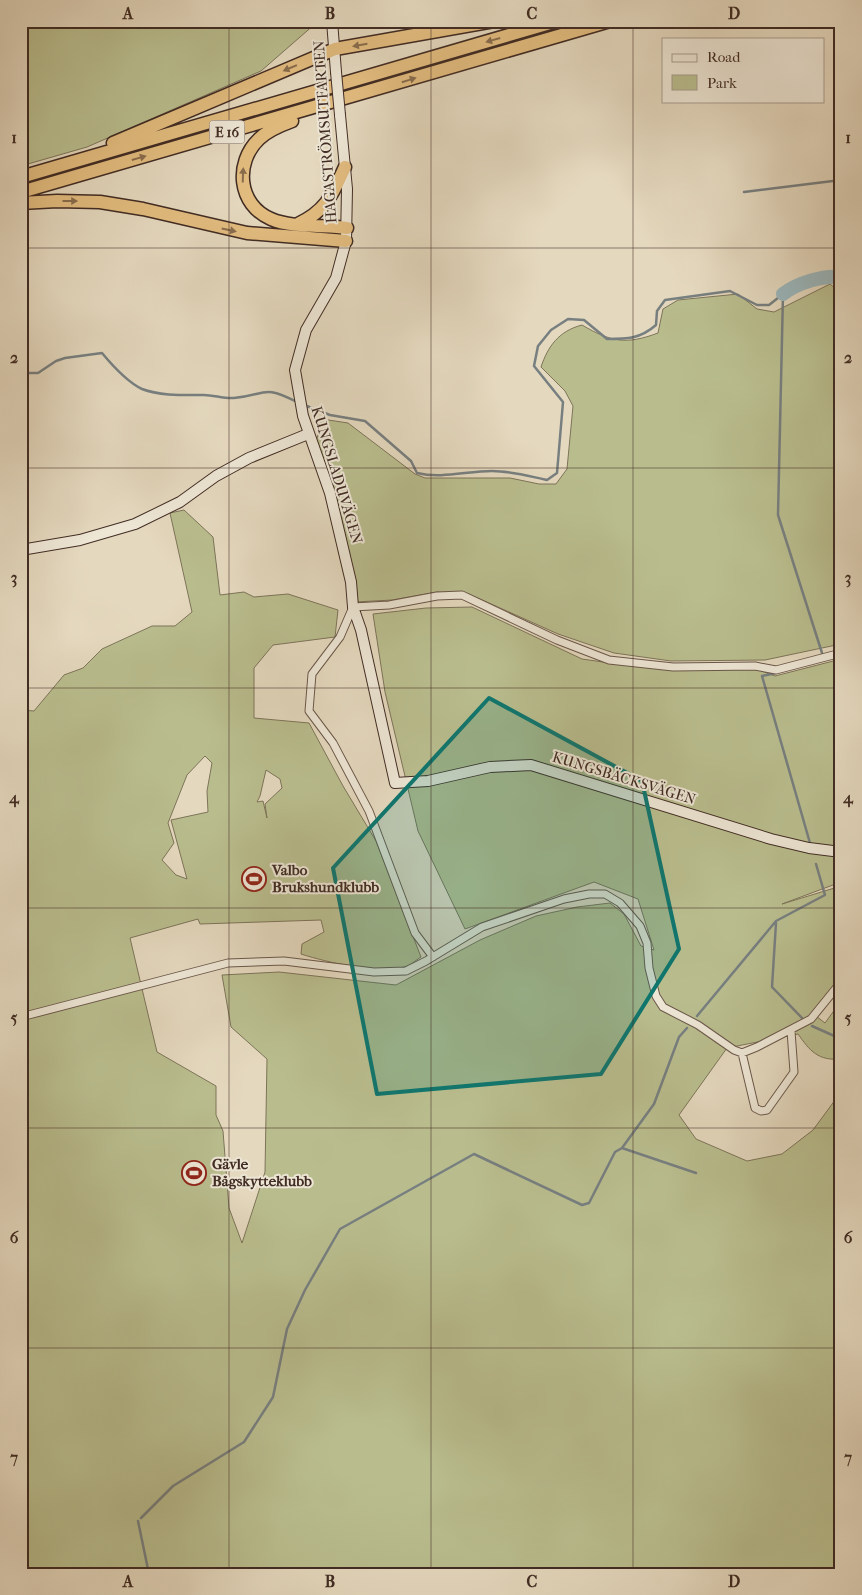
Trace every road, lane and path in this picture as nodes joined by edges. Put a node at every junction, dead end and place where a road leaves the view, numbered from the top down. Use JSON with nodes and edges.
{"nodes":[{"id":1,"x":332,"y":21,"type":"edge"},
{"id":2,"x":494,"y":21,"type":"edge"},
{"id":3,"x":557,"y":21,"type":"edge"},
{"id":4,"x":610,"y":21,"type":"edge"},
{"id":5,"x":335,"y":49,"type":"junction"},
{"id":6,"x":362,"y":94,"type":"junction"},
{"id":7,"x":59,"y":166,"type":"junction"},
{"id":8,"x":345,"y":167,"type":"junction"},
{"id":9,"x":21,"y":177,"type":"edge"},
{"id":10,"x":21,"y":192,"type":"edge"},
{"id":11,"x":21,"y":203,"type":"edge"},
{"id":12,"x":298,"y":224,"type":"junction"},
{"id":13,"x":347,"y":228,"type":"junction"},
{"id":14,"x":346,"y":242,"type":"junction"},
{"id":15,"x":308,"y":434,"type":"junction"},
{"id":16,"x":21,"y":550,"type":"edge"},
{"id":17,"x":353,"y":606,"type":"junction"},
{"id":18,"x":841,"y":653,"type":"edge"},
{"id":19,"x":395,"y":782,"type":"joint"},
{"id":20,"x":841,"y":852,"type":"edge"},
{"id":21,"x":433,"y":957,"type":"junction"},
{"id":22,"x":841,"y":982,"type":"edge"},
{"id":23,"x":21,"y":1017,"type":"edge"},
{"id":24,"x":791,"y":1031,"type":"junction"},
{"id":25,"x":742,"y":1053,"type":"junction"}],
"edges":[{"from":1,"to":5,"type":"street","name":"HAGASTRÖMSUTFARTEN"},
{"from":2,"to":5,"type":"highway","one_way":true},
{"from":3,"to":7,"type":"highway","number":"E 16","one_way":true},
{"from":6,"to":4,"type":"highway","number":"E 16","one_way":true},
{"from":5,"to":7,"type":"highway","one_way":true},
{"from":5,"to":8,"type":"street","name":"HAGASTRÖMSUTFARTEN","bridge":true},
{"from":10,"to":6,"type":"highway","number":"E 16","one_way":true},
{"from":12,"to":6,"type":"highway","one_way":true},
{"from":7,"to":9,"type":"highway","number":"E 16"},
{"from":8,"to":12,"type":"highway"},
{"from":8,"to":13,"type":"street","name":"HAGASTRÖMSUTFARTEN"},
{"from":11,"to":14,"type":"highway","one_way":true},
{"from":12,"to":13,"type":"highway"},
{"from":13,"to":14,"type":"street","name":"HAGASTRÖMSUTFARTEN"},
{"from":14,"to":15,"type":"street","name":"KUNGSLADUVÄGEN"},
{"from":15,"to":16,"type":"street"},
{"from":15,"to":17,"type":"street","name":"KUNGSLADUVÄGEN"},
{"from":17,"to":18,"type":"street"},
{"from":17,"to":19,"type":"street","name":"KUNGSLADUVÄGEN"},
{"from":17,"to":21,"type":"street"},
{"from":19,"to":20,"type":"street","name":"KUNGSBÄCKSVÄGEN"},
{"from":21,"to":23,"type":"street"},
{"from":21,"to":25,"type":"street"},
{"from":22,"to":24,"type":"street"},
{"from":24,"to":25,"type":"street"},
{"from":24,"to":25,"type":"street"}]}
